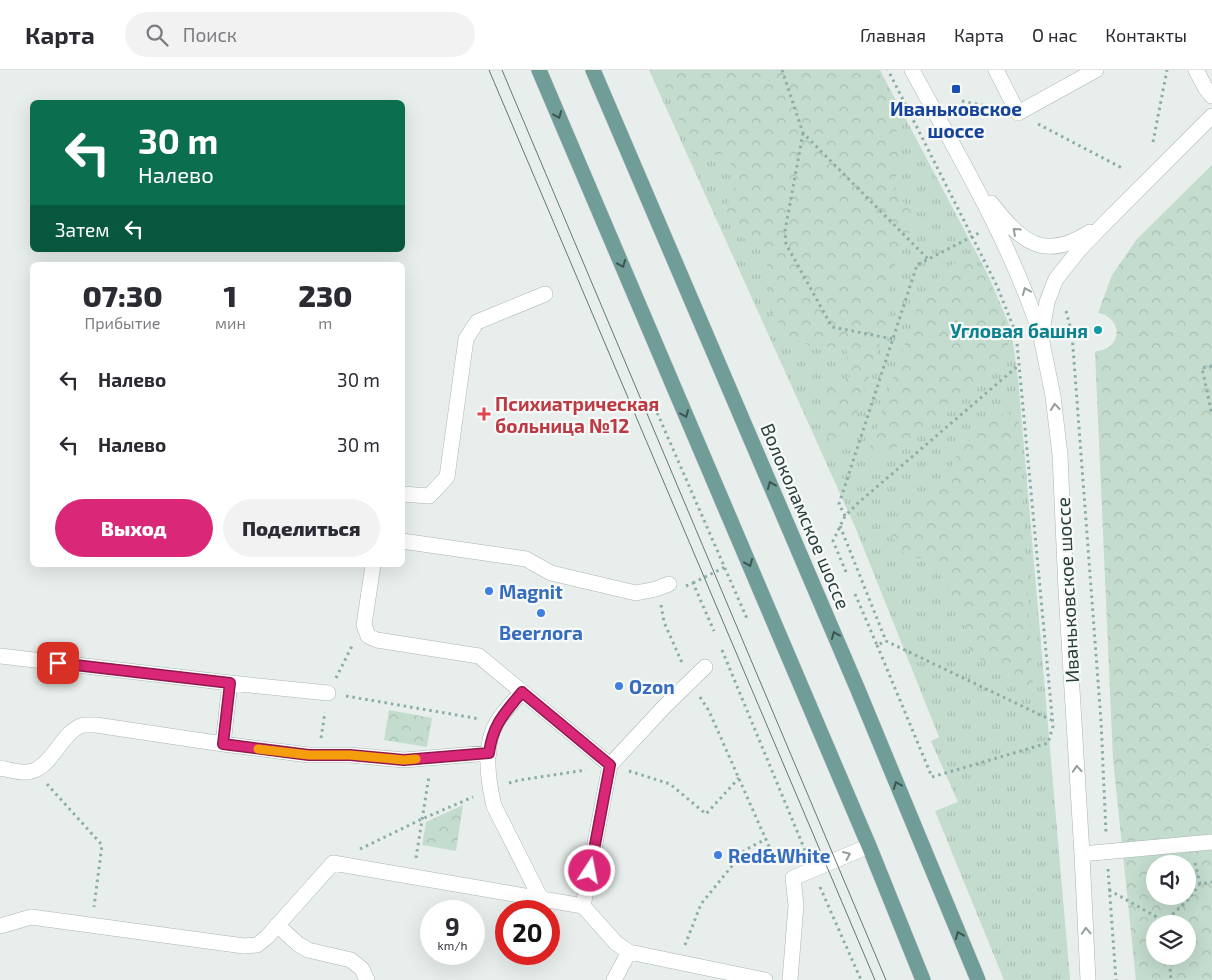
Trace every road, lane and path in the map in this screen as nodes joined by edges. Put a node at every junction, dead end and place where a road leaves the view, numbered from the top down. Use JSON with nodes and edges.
{"nodes":[{"id":1,"x":539,"y":70,"type":"edge"},
{"id":2,"x":592,"y":70,"type":"edge"},
{"id":3,"x":782,"y":70,"type":"edge"},
{"id":4,"x":888,"y":70,"type":"edge"},
{"id":5,"x":912,"y":70,"type":"edge"},
{"id":6,"x":996,"y":70,"type":"edge"},
{"id":7,"x":1096,"y":70,"type":"edge"},
{"id":8,"x":1167,"y":70,"type":"edge"},
{"id":9,"x":1196,"y":70,"type":"edge"},
{"id":10,"x":1212,"y":96,"type":"edge"},
{"id":11,"x":962,"y":101,"type":"dead end"},
{"id":12,"x":1018,"y":113,"type":"junction"},
{"id":13,"x":1212,"y":116,"type":"edge"},
{"id":14,"x":803,"y":133,"type":"junction"},
{"id":15,"x":1153,"y":142,"type":"dead end"},
{"id":16,"x":964,"y":168,"type":"junction"},
{"id":17,"x":1124,"y":169,"type":"dead end"},
{"id":18,"x":1106,"y":222,"type":"junction"},
{"id":19,"x":996,"y":226,"type":"junction"},
{"id":20,"x":972,"y":236,"type":"junction"},
{"id":21,"x":928,"y":259,"type":"junction"},
{"id":22,"x":1056,"y":279,"type":"junction"},
{"id":23,"x":545,"y":294,"type":"dead end"},
{"id":24,"x":1041,"y":337,"type":"junction"},
{"id":25,"x":893,"y":339,"type":"junction"},
{"id":26,"x":1020,"y":364,"type":"junction"},
{"id":27,"x":1212,"y":366,"type":"edge"},
{"id":28,"x":652,"y":401,"type":"dead end"},
{"id":29,"x":1212,"y":416,"type":"edge"},
{"id":30,"x":405,"y":494,"type":"edge"},
{"id":31,"x":845,"y":516,"type":"junction"},
{"id":32,"x":840,"y":526,"type":"junction"},
{"id":33,"x":405,"y":541,"type":"edge"},
{"id":34,"x":372,"y":567,"type":"edge"},
{"id":35,"x":725,"y":567,"type":"junction"},
{"id":36,"x":846,"y":572,"type":"dead end"},
{"id":37,"x":693,"y":582,"type":"dead end"},
{"id":38,"x":669,"y":584,"type":"dead end"},
{"id":39,"x":855,"y":594,"type":"dead end"},
{"id":40,"x":699,"y":596,"type":"dead end"},
{"id":41,"x":660,"y":597,"type":"dead end"},
{"id":42,"x":748,"y":621,"type":"dead end"},
{"id":43,"x":714,"y":631,"type":"dead end"},
{"id":44,"x":886,"y":641,"type":"junction"},
{"id":45,"x":877,"y":644,"type":"junction"},
{"id":46,"x":722,"y":650,"type":"dead end"},
{"id":47,"x":0,"y":656,"type":"edge"},
{"id":48,"x":705,"y":667,"type":"dead end"},
{"id":49,"x":690,"y":681,"type":"junction"},
{"id":50,"x":230,"y":683,"type":"junction"},
{"id":51,"x":522,"y":692,"type":"junction"},
{"id":52,"x":328,"y":693,"type":"joint"},
{"id":53,"x":1052,"y":720,"type":"junction"},
{"id":54,"x":497,"y":722,"type":"junction"},
{"id":55,"x":223,"y":744,"type":"junction"},
{"id":56,"x":489,"y":753,"type":"junction"},
{"id":57,"x":432,"y":758,"type":"junction"},
{"id":58,"x":610,"y":765,"type":"junction"},
{"id":59,"x":0,"y":768,"type":"edge"},
{"id":60,"x":36,"y":770,"type":"junction"},
{"id":61,"x":739,"y":778,"type":"junction"},
{"id":62,"x":490,"y":790,"type":"junction"},
{"id":63,"x":422,"y":819,"type":"junction"},
{"id":64,"x":766,"y":839,"type":"junction"},
{"id":65,"x":1212,"y":842,"type":"edge"},
{"id":66,"x":869,"y":846,"type":"junction"},
{"id":67,"x":804,"y":849,"type":"dead end"},
{"id":68,"x":1107,"y":852,"type":"junction"},
{"id":69,"x":1082,"y":854,"type":"junction"},
{"id":70,"x":774,"y":860,"type":"dead end"},
{"id":71,"x":333,"y":862,"type":"junction"},
{"id":72,"x":413,"y":876,"type":"junction"},
{"id":73,"x":1212,"y":882,"type":"edge"},
{"id":74,"x":1109,"y":890,"type":"junction"},
{"id":75,"x":823,"y":893,"type":"dead end"},
{"id":76,"x":541,"y":899,"type":"junction"},
{"id":77,"x":583,"y":906,"type":"junction"},
{"id":78,"x":1153,"y":915,"type":"edge"},
{"id":79,"x":1172,"y":915,"type":"edge"},
{"id":80,"x":91,"y":925,"type":"junction"},
{"id":81,"x":0,"y":926,"type":"edge"},
{"id":82,"x":277,"y":926,"type":"junction"},
{"id":83,"x":629,"y":952,"type":"junction"},
{"id":84,"x":678,"y":962,"type":"junction"},
{"id":85,"x":1170,"y":965,"type":"edge"},
{"id":86,"x":366,"y":980,"type":"edge"},
{"id":87,"x":614,"y":980,"type":"edge"},
{"id":88,"x":765,"y":980,"type":"edge"},
{"id":89,"x":790,"y":980,"type":"edge"},
{"id":90,"x":861,"y":980,"type":"edge"},
{"id":91,"x":923,"y":980,"type":"edge"},
{"id":92,"x":978,"y":980,"type":"edge"},
{"id":93,"x":1088,"y":980,"type":"edge"},
{"id":94,"x":1116,"y":980,"type":"edge"},
{"id":95,"x":1171,"y":980,"type":"edge"}],
"edges":[{"from":1,"to":66,"type":"main road","one_way":true},
{"from":92,"to":2,"type":"main road","name":"Волоколамское шоссе","one_way":true},
{"from":3,"to":14,"type":"path"},
{"from":4,"to":20,"type":"path"},
{"from":5,"to":16,"type":"street"},
{"from":6,"to":12,"type":"street"},
{"from":7,"to":12,"type":"street"},
{"from":8,"to":15,"type":"path"},
{"from":9,"to":10,"type":"street"},
{"from":11,"to":12,"type":"path"},
{"from":12,"to":17,"type":"path"},
{"from":13,"to":18,"type":"street","name":"Иваньковское шоссе"},
{"from":14,"to":21,"type":"path"},
{"from":14,"to":25,"type":"path"},
{"from":18,"to":16,"type":"street","name":"Иваньковское шоссе","one_way":true},
{"from":16,"to":19,"type":"street"},
{"from":18,"to":22,"type":"street","name":"Иваньковское шоссе"},
{"from":19,"to":20,"type":"path"},
{"from":24,"to":19,"type":"street","one_way":true},
{"from":20,"to":21,"type":"path"},
{"from":20,"to":26,"type":"path"},
{"from":21,"to":25,"type":"path"},
{"from":22,"to":24,"type":"street","name":"Иваньковское шоссе"},
{"from":22,"to":68,"type":"path"},
{"from":23,"to":30,"type":"street"},
{"from":69,"to":24,"type":"street","name":"Иваньковское шоссе","one_way":true},
{"from":25,"to":31,"type":"path"},
{"from":26,"to":31,"type":"path"},
{"from":26,"to":53,"type":"path"},
{"from":27,"to":29,"type":"path"},
{"from":28,"to":35,"type":"path"},
{"from":31,"to":32,"type":"path"},
{"from":32,"to":36,"type":"path"},
{"from":32,"to":44,"type":"path"},
{"from":33,"to":38,"type":"street"},
{"from":34,"to":51,"type":"street"},
{"from":35,"to":37,"type":"path"},
{"from":35,"to":42,"type":"path"},
{"from":39,"to":45,"type":"path"},
{"from":40,"to":43,"type":"path"},
{"from":41,"to":49,"type":"path"},
{"from":44,"to":45,"type":"path"},
{"from":44,"to":53,"type":"path"},
{"from":45,"to":53,"type":"path"},
{"from":46,"to":67,"type":"path"},
{"from":47,"to":50,"type":"street"},
{"from":48,"to":49,"type":"street"},
{"from":49,"to":58,"type":"street"},
{"from":49,"to":61,"type":"path"},
{"from":50,"to":52,"type":"street"},
{"from":50,"to":55,"type":"street"},
{"from":51,"to":54,"type":"street"},
{"from":51,"to":58,"type":"street"},
{"from":52,"to":54,"type":"path"},
{"from":54,"to":56,"type":"street"},
{"from":55,"to":57,"type":"street"},
{"from":55,"to":60,"type":"street"},
{"from":56,"to":57,"type":"street"},
{"from":56,"to":62,"type":"street"},
{"from":57,"to":63,"type":"path"},
{"from":58,"to":61,"type":"path"},
{"from":58,"to":62,"type":"path"},
{"from":58,"to":77,"type":"street"},
{"from":59,"to":60,"type":"street"},
{"from":60,"to":80,"type":"path"},
{"from":61,"to":64,"type":"path"},
{"from":62,"to":63,"type":"path"},
{"from":62,"to":76,"type":"street"},
{"from":63,"to":71,"type":"path"},
{"from":63,"to":72,"type":"path"},
{"from":64,"to":70,"type":"path"},
{"from":64,"to":84,"type":"path"},
{"from":65,"to":68,"type":"street"},
{"from":89,"to":66,"type":"street","one_way":true},
{"from":66,"to":91,"type":"main road"},
{"from":68,"to":69,"type":"street"},
{"from":68,"to":74,"type":"path"},
{"from":93,"to":69,"type":"street","name":"Иваньковское шоссе","one_way":true},
{"from":71,"to":72,"type":"street"},
{"from":71,"to":82,"type":"street"},
{"from":72,"to":76,"type":"street"},
{"from":73,"to":79,"type":"path"},
{"from":74,"to":78,"type":"path"},
{"from":74,"to":94,"type":"path"},
{"from":75,"to":90,"type":"path"},
{"from":76,"to":77,"type":"street"},
{"from":77,"to":83,"type":"street"},
{"from":80,"to":81,"type":"street"},
{"from":80,"to":82,"type":"street"},
{"from":82,"to":86,"type":"street"},
{"from":83,"to":84,"type":"street"},
{"from":83,"to":87,"type":"street"},
{"from":84,"to":88,"type":"street"},
{"from":85,"to":95,"type":"path"}]}
